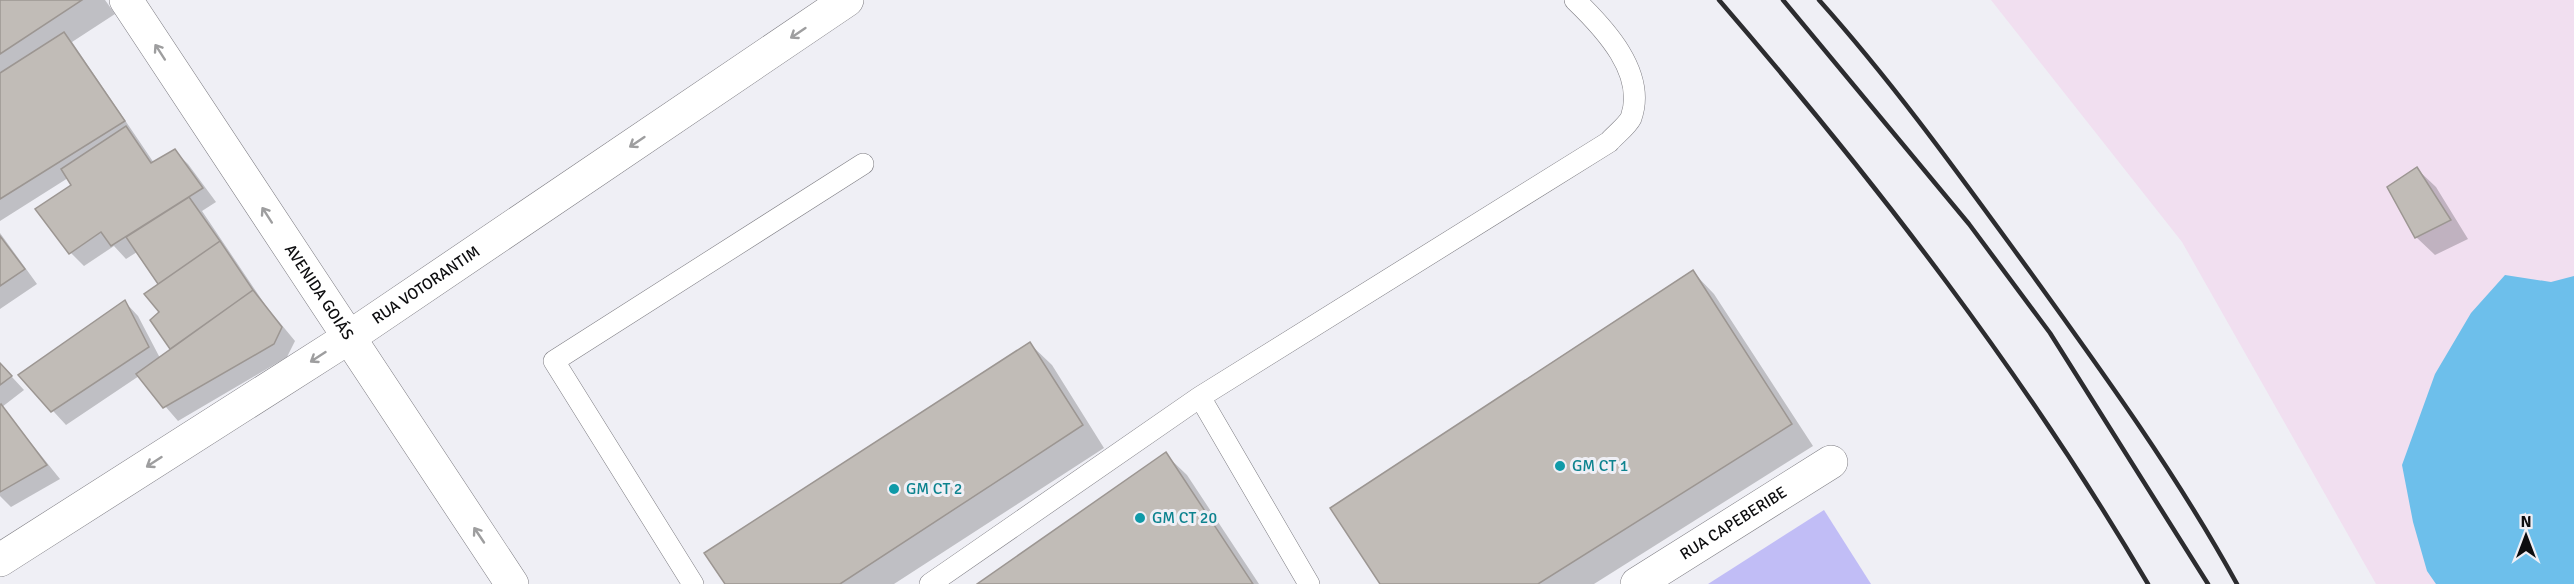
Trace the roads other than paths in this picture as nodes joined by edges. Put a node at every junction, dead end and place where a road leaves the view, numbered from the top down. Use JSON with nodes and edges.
{"nodes":[{"id":1,"x":126,"y":0,"type":"edge"},
{"id":2,"x":847,"y":0,"type":"edge"},
{"id":3,"x":1575,"y":0,"type":"edge"},
{"id":4,"x":863,"y":164,"type":"dead end"},
{"id":5,"x":348,"y":338,"type":"junction"},
{"id":6,"x":1200,"y":397,"type":"junction"},
{"id":7,"x":1831,"y":462,"type":"dead end"},
{"id":8,"x":0,"y":560,"type":"edge"},
{"id":9,"x":512,"y":584,"type":"edge"},
{"id":10,"x":693,"y":584,"type":"edge"},
{"id":11,"x":930,"y":584,"type":"edge"},
{"id":12,"x":1309,"y":584,"type":"edge"},
{"id":13,"x":1637,"y":584,"type":"edge"}],
"edges":[{"from":5,"to":1,"type":"street","name":"AVENIDA GOIÁS","one_way":true},
{"from":2,"to":5,"type":"street","name":"RUA VOTORANTIM","one_way":true},
{"from":3,"to":6,"type":"lane"},
{"from":4,"to":10,"type":"lane"},
{"from":5,"to":8,"type":"street","name":"RUA VOTORANTIM","one_way":true},
{"from":9,"to":5,"type":"street","name":"AVENIDA GOIÁS","one_way":true},
{"from":6,"to":11,"type":"lane"},
{"from":6,"to":12,"type":"lane"},
{"from":7,"to":13,"type":"street","name":"RUA CAPEBERIBE"}]}
